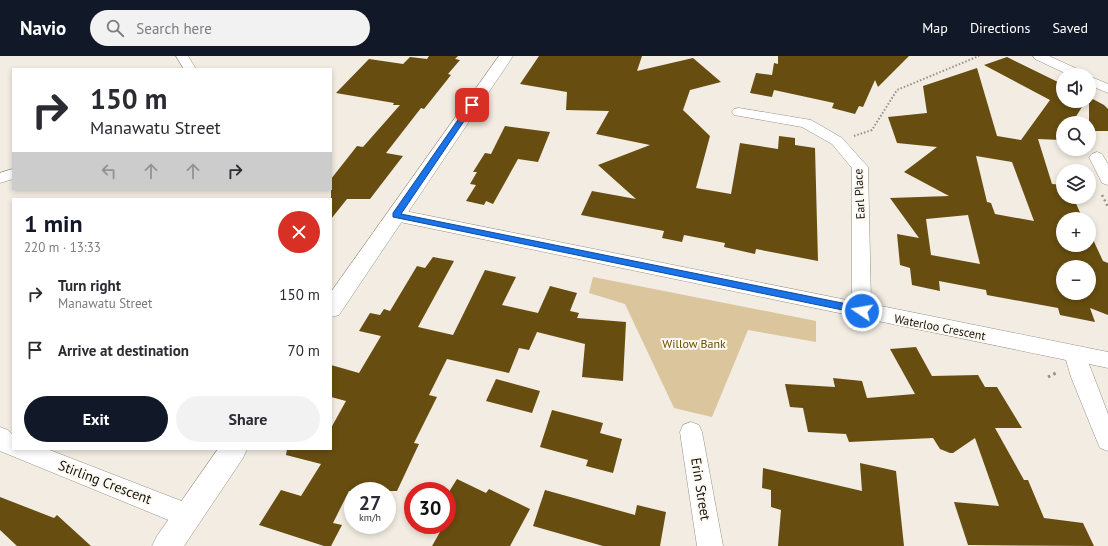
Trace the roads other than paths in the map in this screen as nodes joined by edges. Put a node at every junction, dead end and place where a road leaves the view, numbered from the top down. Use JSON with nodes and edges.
{"nodes":[{"id":1,"x":182,"y":56,"type":"edge"},
{"id":2,"x":506,"y":56,"type":"edge"},
{"id":3,"x":1040,"y":56,"type":"edge"},
{"id":4,"x":189,"y":68,"type":"edge"},
{"id":5,"x":1065,"y":68,"type":"edge"},
{"id":6,"x":1096,"y":83,"type":"edge"},
{"id":7,"x":1108,"y":89,"type":"edge"},
{"id":8,"x":739,"y":112,"type":"dead end"},
{"id":9,"x":1098,"y":157,"type":"dead end"},
{"id":10,"x":12,"y":174,"type":"edge"},
{"id":11,"x":0,"y":178,"type":"edge"},
{"id":12,"x":1108,"y":180,"type":"edge"},
{"id":13,"x":396,"y":215,"type":"junction"},
{"id":14,"x":332,"y":308,"type":"edge"},
{"id":15,"x":862,"y":311,"type":"junction"},
{"id":16,"x":1075,"y":354,"type":"junction"},
{"id":17,"x":1108,"y":360,"type":"edge"},
{"id":18,"x":691,"y":432,"type":"dead end"},
{"id":19,"x":0,"y":438,"type":"edge"},
{"id":20,"x":1108,"y":441,"type":"edge"},
{"id":21,"x":12,"y":446,"type":"edge"},
{"id":22,"x":23,"y":450,"type":"edge"},
{"id":23,"x":233,"y":450,"type":"edge"},
{"id":24,"x":188,"y":516,"type":"junction"},
{"id":25,"x":167,"y":546,"type":"edge"},
{"id":26,"x":710,"y":546,"type":"edge"}],
"edges":[{"from":1,"to":4,"type":"street"},
{"from":2,"to":13,"type":"street"},
{"from":3,"to":5,"type":"street"},
{"from":6,"to":7,"type":"street"},
{"from":8,"to":15,"type":"street","name":"Earl Place"},
{"from":9,"to":12,"type":"street"},
{"from":10,"to":11,"type":"street"},
{"from":13,"to":14,"type":"street"},
{"from":13,"to":15,"type":"street","name":"Waterloo Crescent"},
{"from":15,"to":16,"type":"street","name":"Waterloo Crescent"},
{"from":16,"to":17,"type":"street","name":"Waterloo Crescent"},
{"from":16,"to":20,"type":"street"},
{"from":18,"to":26,"type":"street","name":"Erin Street"},
{"from":19,"to":21,"type":"street"},
{"from":22,"to":24,"type":"street","name":"Stirling Crescent"},
{"from":23,"to":24,"type":"street"},
{"from":24,"to":25,"type":"street"}]}
